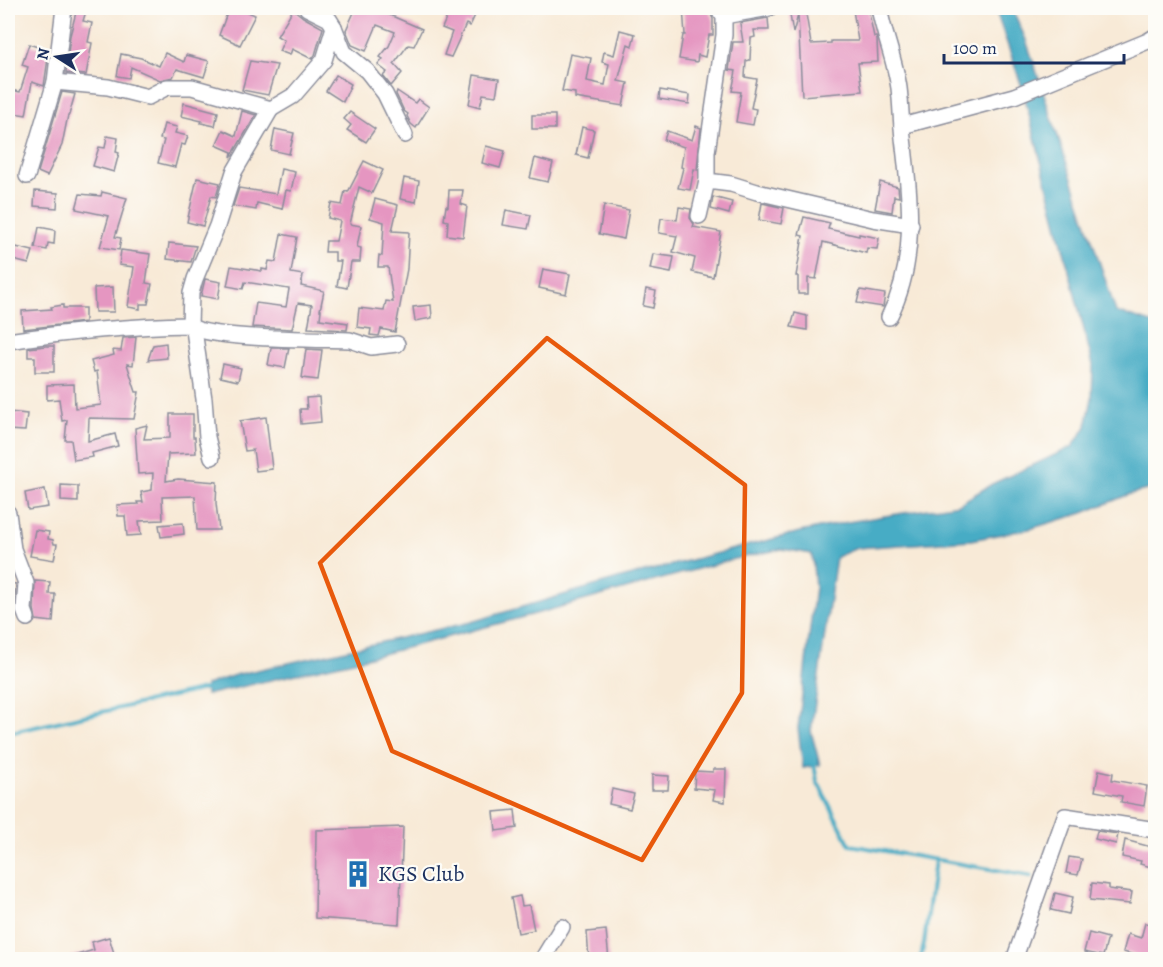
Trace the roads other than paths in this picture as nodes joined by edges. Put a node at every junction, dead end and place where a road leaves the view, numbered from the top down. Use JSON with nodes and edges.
{"nodes":[{"id":1,"x":64,"y":8,"type":"edge"},
{"id":2,"x":307,"y":8,"type":"edge"},
{"id":3,"x":769,"y":8,"type":"edge"},
{"id":4,"x":879,"y":8,"type":"edge"},
{"id":5,"x":721,"y":12,"type":"edge"},
{"id":6,"x":334,"y":27,"type":"junction"},
{"id":7,"x":1155,"y":36,"type":"edge"},
{"id":8,"x":55,"y":81,"type":"junction"},
{"id":9,"x":271,"y":109,"type":"junction"},
{"id":10,"x":902,"y":126,"type":"junction"},
{"id":11,"x":405,"y":135,"type":"dead end"},
{"id":12,"x":27,"y":176,"type":"dead end"},
{"id":13,"x":707,"y":181,"type":"junction"},
{"id":14,"x":699,"y":216,"type":"dead end"},
{"id":15,"x":911,"y":225,"type":"junction"},
{"id":16,"x":889,"y":317,"type":"dead end"},
{"id":17,"x":192,"y":328,"type":"junction"},
{"id":18,"x":8,"y":341,"type":"edge"},
{"id":19,"x":396,"y":344,"type":"dead end"},
{"id":20,"x":213,"y":457,"type":"dead end"},
{"id":21,"x":8,"y":513,"type":"edge"},
{"id":22,"x":27,"y":618,"type":"dead end"},
{"id":23,"x":1155,"y":830,"type":"edge"},
{"id":24,"x":562,"y":927,"type":"dead end"},
{"id":25,"x":542,"y":960,"type":"edge"},
{"id":26,"x":1014,"y":960,"type":"edge"}],
"edges":[{"from":1,"to":8,"type":"street"},
{"from":2,"to":6,"type":"street"},
{"from":3,"to":5,"type":"street"},
{"from":4,"to":10,"type":"street"},
{"from":5,"to":13,"type":"street"},
{"from":6,"to":9,"type":"street"},
{"from":6,"to":11,"type":"street"},
{"from":7,"to":10,"type":"street"},
{"from":8,"to":9,"type":"street"},
{"from":8,"to":12,"type":"street"},
{"from":9,"to":17,"type":"street"},
{"from":10,"to":15,"type":"street"},
{"from":13,"to":14,"type":"street"},
{"from":13,"to":15,"type":"street"},
{"from":15,"to":16,"type":"street"},
{"from":17,"to":18,"type":"street"},
{"from":17,"to":19,"type":"street"},
{"from":17,"to":20,"type":"street"},
{"from":21,"to":22,"type":"street"},
{"from":23,"to":26,"type":"street"},
{"from":24,"to":25,"type":"street"}]}
